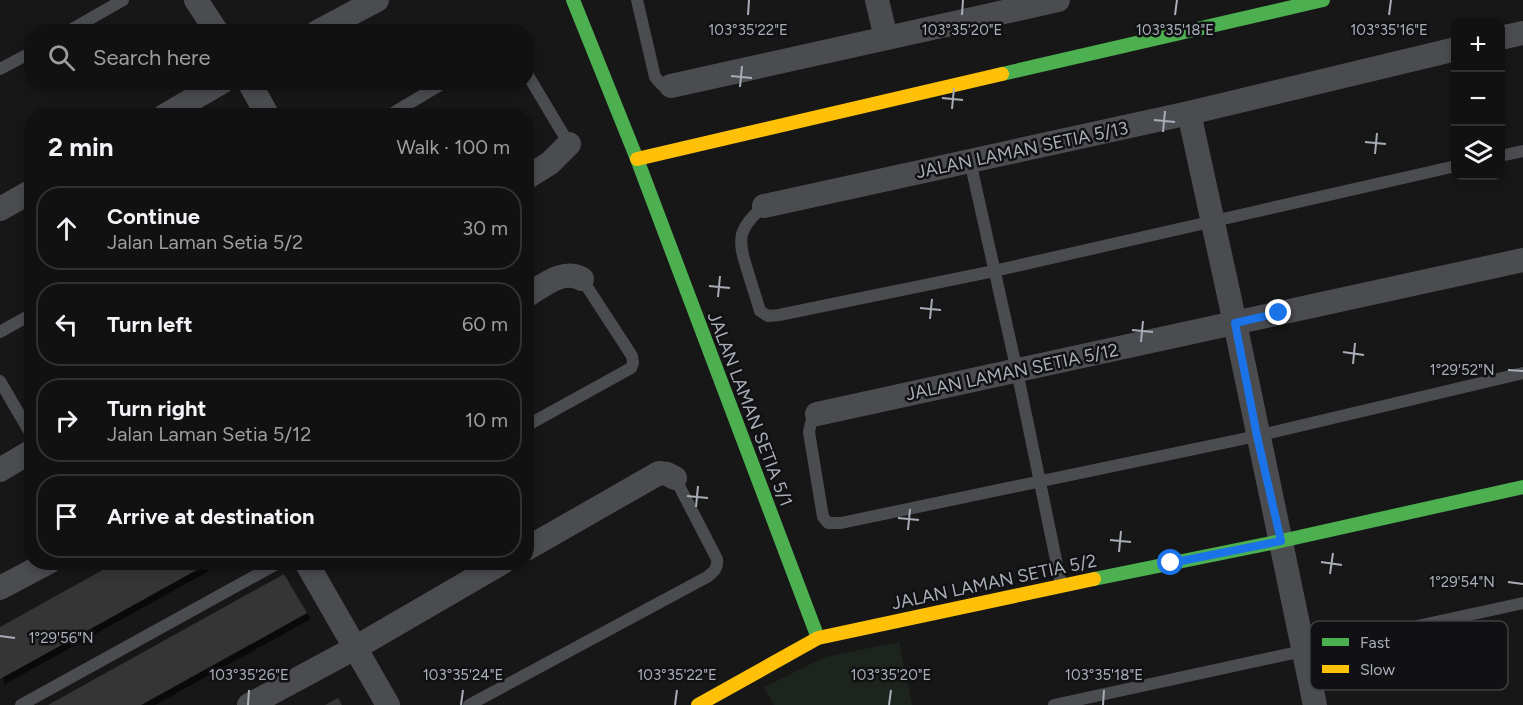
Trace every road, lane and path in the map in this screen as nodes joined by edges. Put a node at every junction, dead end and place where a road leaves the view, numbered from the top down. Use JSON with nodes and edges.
{"nodes":[{"id":1,"x":123,"y":0,"type":"edge"},
{"id":2,"x":196,"y":0,"type":"edge"},
{"id":3,"x":377,"y":0,"type":"edge"},
{"id":4,"x":573,"y":0,"type":"edge"},
{"id":5,"x":637,"y":0,"type":"edge"},
{"id":6,"x":877,"y":0,"type":"edge"},
{"id":7,"x":1058,"y":0,"type":"edge"},
{"id":8,"x":1323,"y":0,"type":"edge"},
{"id":9,"x":81,"y":24,"type":"edge"},
{"id":10,"x":212,"y":24,"type":"edge"},
{"id":11,"x":332,"y":24,"type":"edge"},
{"id":12,"x":1523,"y":33,"type":"edge"},
{"id":13,"x":1505,"y":37,"type":"edge"},
{"id":14,"x":886,"y":38,"type":"junction"},
{"id":15,"x":1451,"y":50,"type":"edge"},
{"id":16,"x":24,"y":56,"type":"edge"},
{"id":17,"x":0,"y":69,"type":"edge"},
{"id":18,"x":534,"y":86,"type":"edge"},
{"id":19,"x":671,"y":86,"type":"joint"},
{"id":20,"x":208,"y":90,"type":"edge"},
{"id":21,"x":253,"y":90,"type":"edge"},
{"id":22,"x":431,"y":90,"type":"edge"},
{"id":23,"x":178,"y":108,"type":"edge"},
{"id":24,"x":263,"y":108,"type":"edge"},
{"id":25,"x":401,"y":108,"type":"edge"},
{"id":26,"x":1189,"y":112,"type":"junction"},
{"id":27,"x":568,"y":144,"type":"joint"},
{"id":28,"x":1523,"y":151,"type":"edge"},
{"id":29,"x":1505,"y":155,"type":"edge"},
{"id":30,"x":637,"y":159,"type":"junction"},
{"id":31,"x":970,"y":161,"type":"junction"},
{"id":32,"x":1451,"y":167,"type":"edge"},
{"id":33,"x":534,"y":173,"type":"edge"},
{"id":34,"x":24,"y":196,"type":"edge"},
{"id":35,"x":764,"y":206,"type":"joint"},
{"id":36,"x":0,"y":209,"type":"edge"},
{"id":37,"x":1212,"y":222,"type":"junction"},
{"id":38,"x":1523,"y":260,"type":"edge"},
{"id":39,"x":994,"y":271,"type":"junction"},
{"id":40,"x":582,"y":279,"type":"joint"},
{"id":41,"x":534,"y":292,"type":"edge"},
{"id":42,"x":24,"y":319,"type":"edge"},
{"id":43,"x":1235,"y":323,"type":"junction"},
{"id":44,"x":0,"y":332,"type":"edge"},
{"id":45,"x":1017,"y":370,"type":"junction"},
{"id":46,"x":1523,"y":374,"type":"edge"},
{"id":47,"x":0,"y":381,"type":"edge"},
{"id":48,"x":817,"y":414,"type":"joint"},
{"id":49,"x":24,"y":422,"type":"edge"},
{"id":50,"x":534,"y":422,"type":"edge"},
{"id":51,"x":1257,"y":436,"type":"junction"},
{"id":52,"x":24,"y":456,"type":"edge"},
{"id":53,"x":0,"y":470,"type":"edge"},
{"id":54,"x":675,"y":478,"type":"joint"},
{"id":55,"x":1039,"y":482,"type":"junction"},
{"id":56,"x":1523,"y":487,"type":"edge"},
{"id":57,"x":1281,"y":541,"type":"junction"},
{"id":58,"x":534,"y":544,"type":"edge"},
{"id":59,"x":34,"y":570,"type":"edge"},
{"id":60,"x":266,"y":570,"type":"edge"},
{"id":61,"x":311,"y":570,"type":"edge"},
{"id":62,"x":489,"y":570,"type":"edge"},
{"id":63,"x":1061,"y":586,"type":"junction"},
{"id":64,"x":0,"y":588,"type":"edge"},
{"id":65,"x":1523,"y":603,"type":"edge"},
{"id":66,"x":1439,"y":621,"type":"edge"},
{"id":67,"x":818,"y":638,"type":"junction"},
{"id":68,"x":355,"y":648,"type":"junction"},
{"id":69,"x":1310,"y":649,"type":"edge"},
{"id":70,"x":1304,"y":650,"type":"junction"},
{"id":71,"x":1310,"y":680,"type":"edge"},
{"id":72,"x":1312,"y":690,"type":"edge"},
{"id":73,"x":21,"y":705,"type":"edge"},
{"id":74,"x":249,"y":705,"type":"edge"},
{"id":75,"x":388,"y":705,"type":"edge"},
{"id":76,"x":469,"y":705,"type":"edge"},
{"id":77,"x":698,"y":705,"type":"edge"},
{"id":78,"x":1054,"y":705,"type":"edge"},
{"id":79,"x":1315,"y":705,"type":"edge"}],
"edges":[{"from":1,"to":9,"type":"lane"},
{"from":2,"to":10,"type":"street"},
{"from":3,"to":11,"type":"street"},
{"from":4,"to":30,"type":"street","name":"JALAN LAMAN SETIA 5/1"},
{"from":5,"to":19,"type":"lane"},
{"from":6,"to":14,"type":"street"},
{"from":7,"to":14,"type":"street"},
{"from":8,"to":30,"type":"street"},
{"from":12,"to":13,"type":"street"},
{"from":14,"to":19,"type":"street"},
{"from":15,"to":26,"type":"street","name":"JALAN LAMAN SETIA 5/13"},
{"from":16,"to":17,"type":"lane"},
{"from":18,"to":27,"type":"lane"},
{"from":20,"to":23,"type":"street"},
{"from":21,"to":24,"type":"street"},
{"from":22,"to":25,"type":"lane"},
{"from":26,"to":31,"type":"street","name":"JALAN LAMAN SETIA 5/13"},
{"from":26,"to":37,"type":"street"},
{"from":27,"to":33,"type":"street"},
{"from":28,"to":29,"type":"lane"},
{"from":30,"to":67,"type":"street","name":"JALAN LAMAN SETIA 5/1"},
{"from":31,"to":35,"type":"street","name":"JALAN LAMAN SETIA 5/13"},
{"from":31,"to":39,"type":"lane"},
{"from":32,"to":37,"type":"lane"},
{"from":34,"to":36,"type":"street"},
{"from":35,"to":39,"type":"lane"},
{"from":37,"to":39,"type":"lane"},
{"from":37,"to":43,"type":"street"},
{"from":38,"to":43,"type":"street","name":"JALAN LAMAN SETIA 5/12"},
{"from":39,"to":45,"type":"lane"},
{"from":40,"to":41,"type":"street"},
{"from":40,"to":50,"type":"lane"},
{"from":42,"to":44,"type":"lane"},
{"from":43,"to":45,"type":"street","name":"JALAN LAMAN SETIA 5/12"},
{"from":43,"to":51,"type":"street"},
{"from":45,"to":48,"type":"street","name":"JALAN LAMAN SETIA 5/12"},
{"from":45,"to":55,"type":"lane"},
{"from":46,"to":51,"type":"lane"},
{"from":47,"to":49,"type":"lane"},
{"from":48,"to":55,"type":"lane"},
{"from":51,"to":55,"type":"lane"},
{"from":51,"to":57,"type":"street"},
{"from":52,"to":53,"type":"street"},
{"from":54,"to":58,"type":"street"},
{"from":54,"to":76,"type":"lane"},
{"from":55,"to":63,"type":"lane"},
{"from":56,"to":57,"type":"street","name":"JALAN LAMAN SETIA 5/2"},
{"from":57,"to":63,"type":"street","name":"JALAN LAMAN SETIA 5/2"},
{"from":57,"to":70,"type":"street"},
{"from":59,"to":64,"type":"street"},
{"from":60,"to":73,"type":"lane"},
{"from":61,"to":68,"type":"street"},
{"from":62,"to":68,"type":"street"},
{"from":63,"to":67,"type":"street","name":"JALAN LAMAN SETIA 5/2"},
{"from":65,"to":66,"type":"lane"},
{"from":67,"to":77,"type":"street","name":"JALAN LAMAN SETIA 5/2"},
{"from":68,"to":74,"type":"street"},
{"from":68,"to":75,"type":"street"},
{"from":69,"to":70,"type":"lane"},
{"from":70,"to":71,"type":"street"},
{"from":70,"to":78,"type":"lane"},
{"from":72,"to":79,"type":"street"}]}
